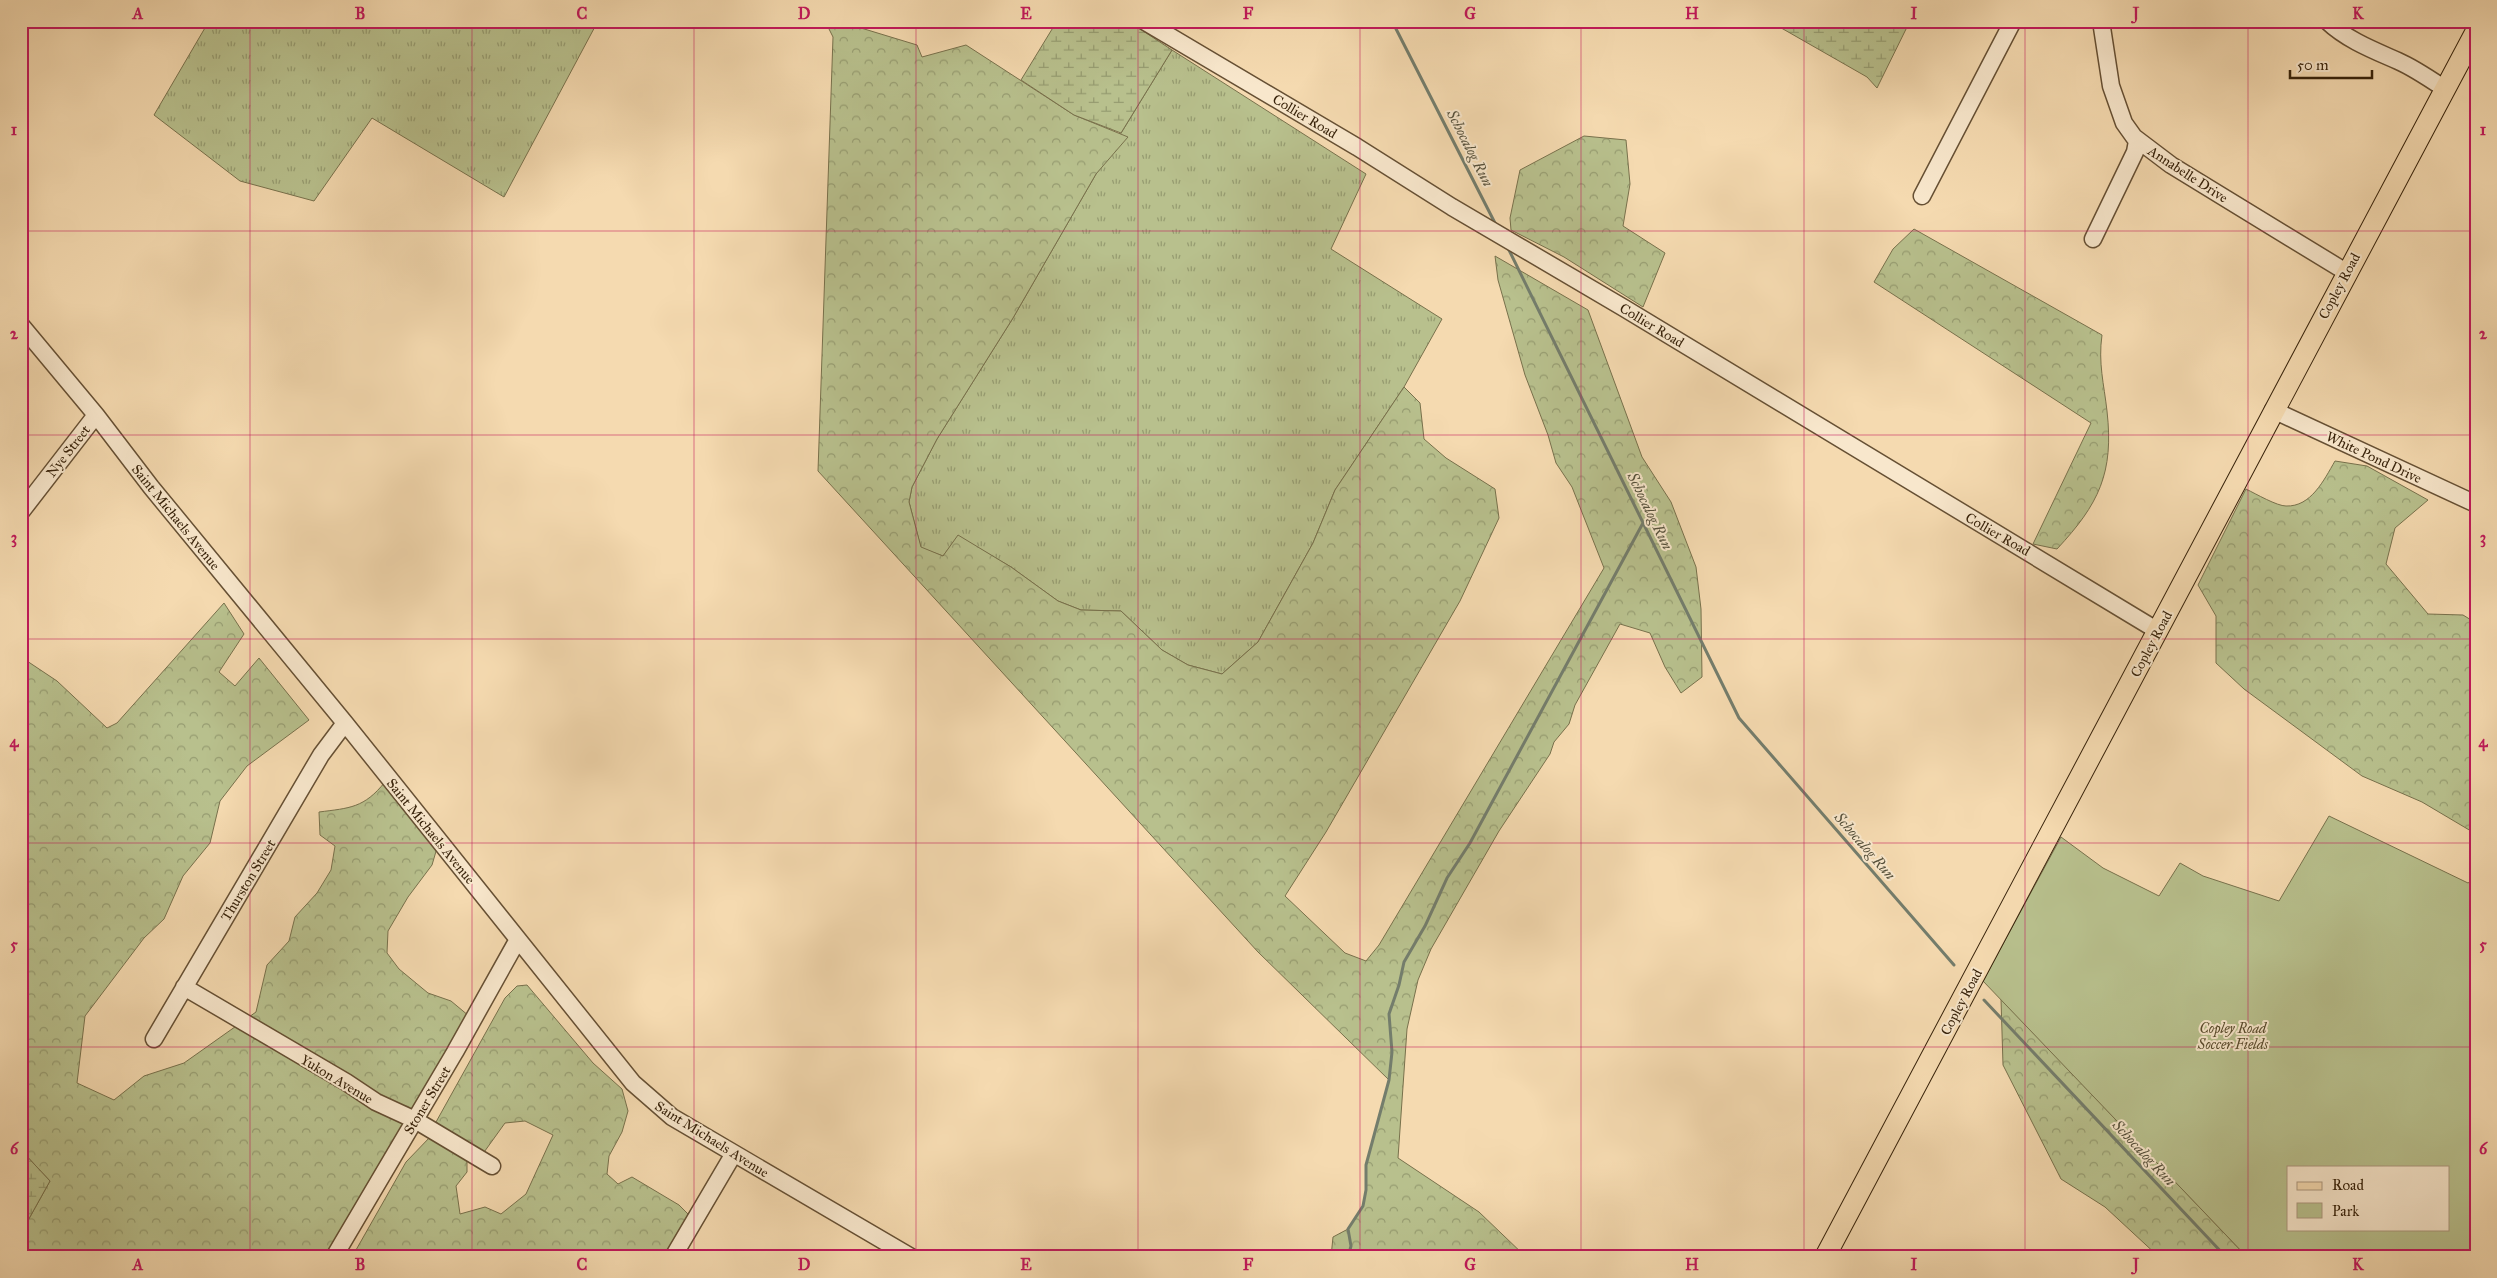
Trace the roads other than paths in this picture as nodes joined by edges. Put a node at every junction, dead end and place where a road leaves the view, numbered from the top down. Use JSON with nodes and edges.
{"nodes":[{"id":1,"x":1144,"y":21,"type":"edge"},
{"id":2,"x":2013,"y":21,"type":"edge"},
{"id":3,"x":2101,"y":21,"type":"edge"},
{"id":4,"x":2327,"y":21,"type":"edge"},
{"id":5,"x":2476,"y":31,"type":"edge"},
{"id":6,"x":2445,"y":89,"type":"junction"},
{"id":7,"x":2138,"y":140,"type":"junction"},
{"id":8,"x":1922,"y":196,"type":"dead end"},
{"id":9,"x":2093,"y":239,"type":"dead end"},
{"id":10,"x":2346,"y":272,"type":"junction"},
{"id":11,"x":21,"y":325,"type":"edge"},
{"id":12,"x":2273,"y":410,"type":"junction"},
{"id":13,"x":96,"y":415,"type":"junction"},
{"id":14,"x":2476,"y":504,"type":"edge"},
{"id":15,"x":21,"y":512,"type":"edge"},
{"id":16,"x":2158,"y":631,"type":"junction"},
{"id":17,"x":345,"y":723,"type":"junction"},
{"id":18,"x":517,"y":941,"type":"junction"},
{"id":19,"x":184,"y":988,"type":"junction"},
{"id":20,"x":154,"y":1039,"type":"dead end"},
{"id":21,"x":415,"y":1120,"type":"junction"},
{"id":22,"x":733,"y":1155,"type":"junction"},
{"id":23,"x":492,"y":1166,"type":"dead end"},
{"id":24,"x":334,"y":1257,"type":"edge"},
{"id":25,"x":673,"y":1257,"type":"edge"},
{"id":26,"x":910,"y":1257,"type":"edge"},
{"id":27,"x":1825,"y":1257,"type":"edge"}],
"edges":[{"from":1,"to":16,"type":"street","name":"Collier Road"},
{"from":2,"to":8,"type":"street"},
{"from":3,"to":7,"type":"street","name":"Annabelle Drive"},
{"from":4,"to":6,"type":"street"},
{"from":5,"to":6,"type":"main road","name":"Copley Road"},
{"from":6,"to":10,"type":"main road","name":"Copley Road"},
{"from":7,"to":9,"type":"street"},
{"from":7,"to":10,"type":"street","name":"Annabelle Drive"},
{"from":10,"to":12,"type":"main road","name":"Copley Road"},
{"from":11,"to":13,"type":"street","name":"Saint Michaels Avenue"},
{"from":12,"to":14,"type":"street","name":"White Pond Drive"},
{"from":12,"to":16,"type":"main road","name":"Copley Road"},
{"from":13,"to":15,"type":"street","name":"Nye Street"},
{"from":13,"to":17,"type":"street","name":"Saint Michaels Avenue"},
{"from":16,"to":27,"type":"main road","name":"Copley Road"},
{"from":17,"to":18,"type":"street","name":"Saint Michaels Avenue"},
{"from":17,"to":19,"type":"street","name":"Thurston Street"},
{"from":18,"to":21,"type":"street","name":"Stoner Street"},
{"from":18,"to":22,"type":"street","name":"Saint Michaels Avenue"},
{"from":19,"to":20,"type":"street","name":"Thurston Street"},
{"from":19,"to":21,"type":"street","name":"Yukon Avenue"},
{"from":21,"to":23,"type":"street","name":"Yukon Avenue"},
{"from":21,"to":24,"type":"street","name":"Stoner Street"},
{"from":22,"to":25,"type":"street"},
{"from":22,"to":26,"type":"street","name":"Saint Michaels Avenue"}]}
